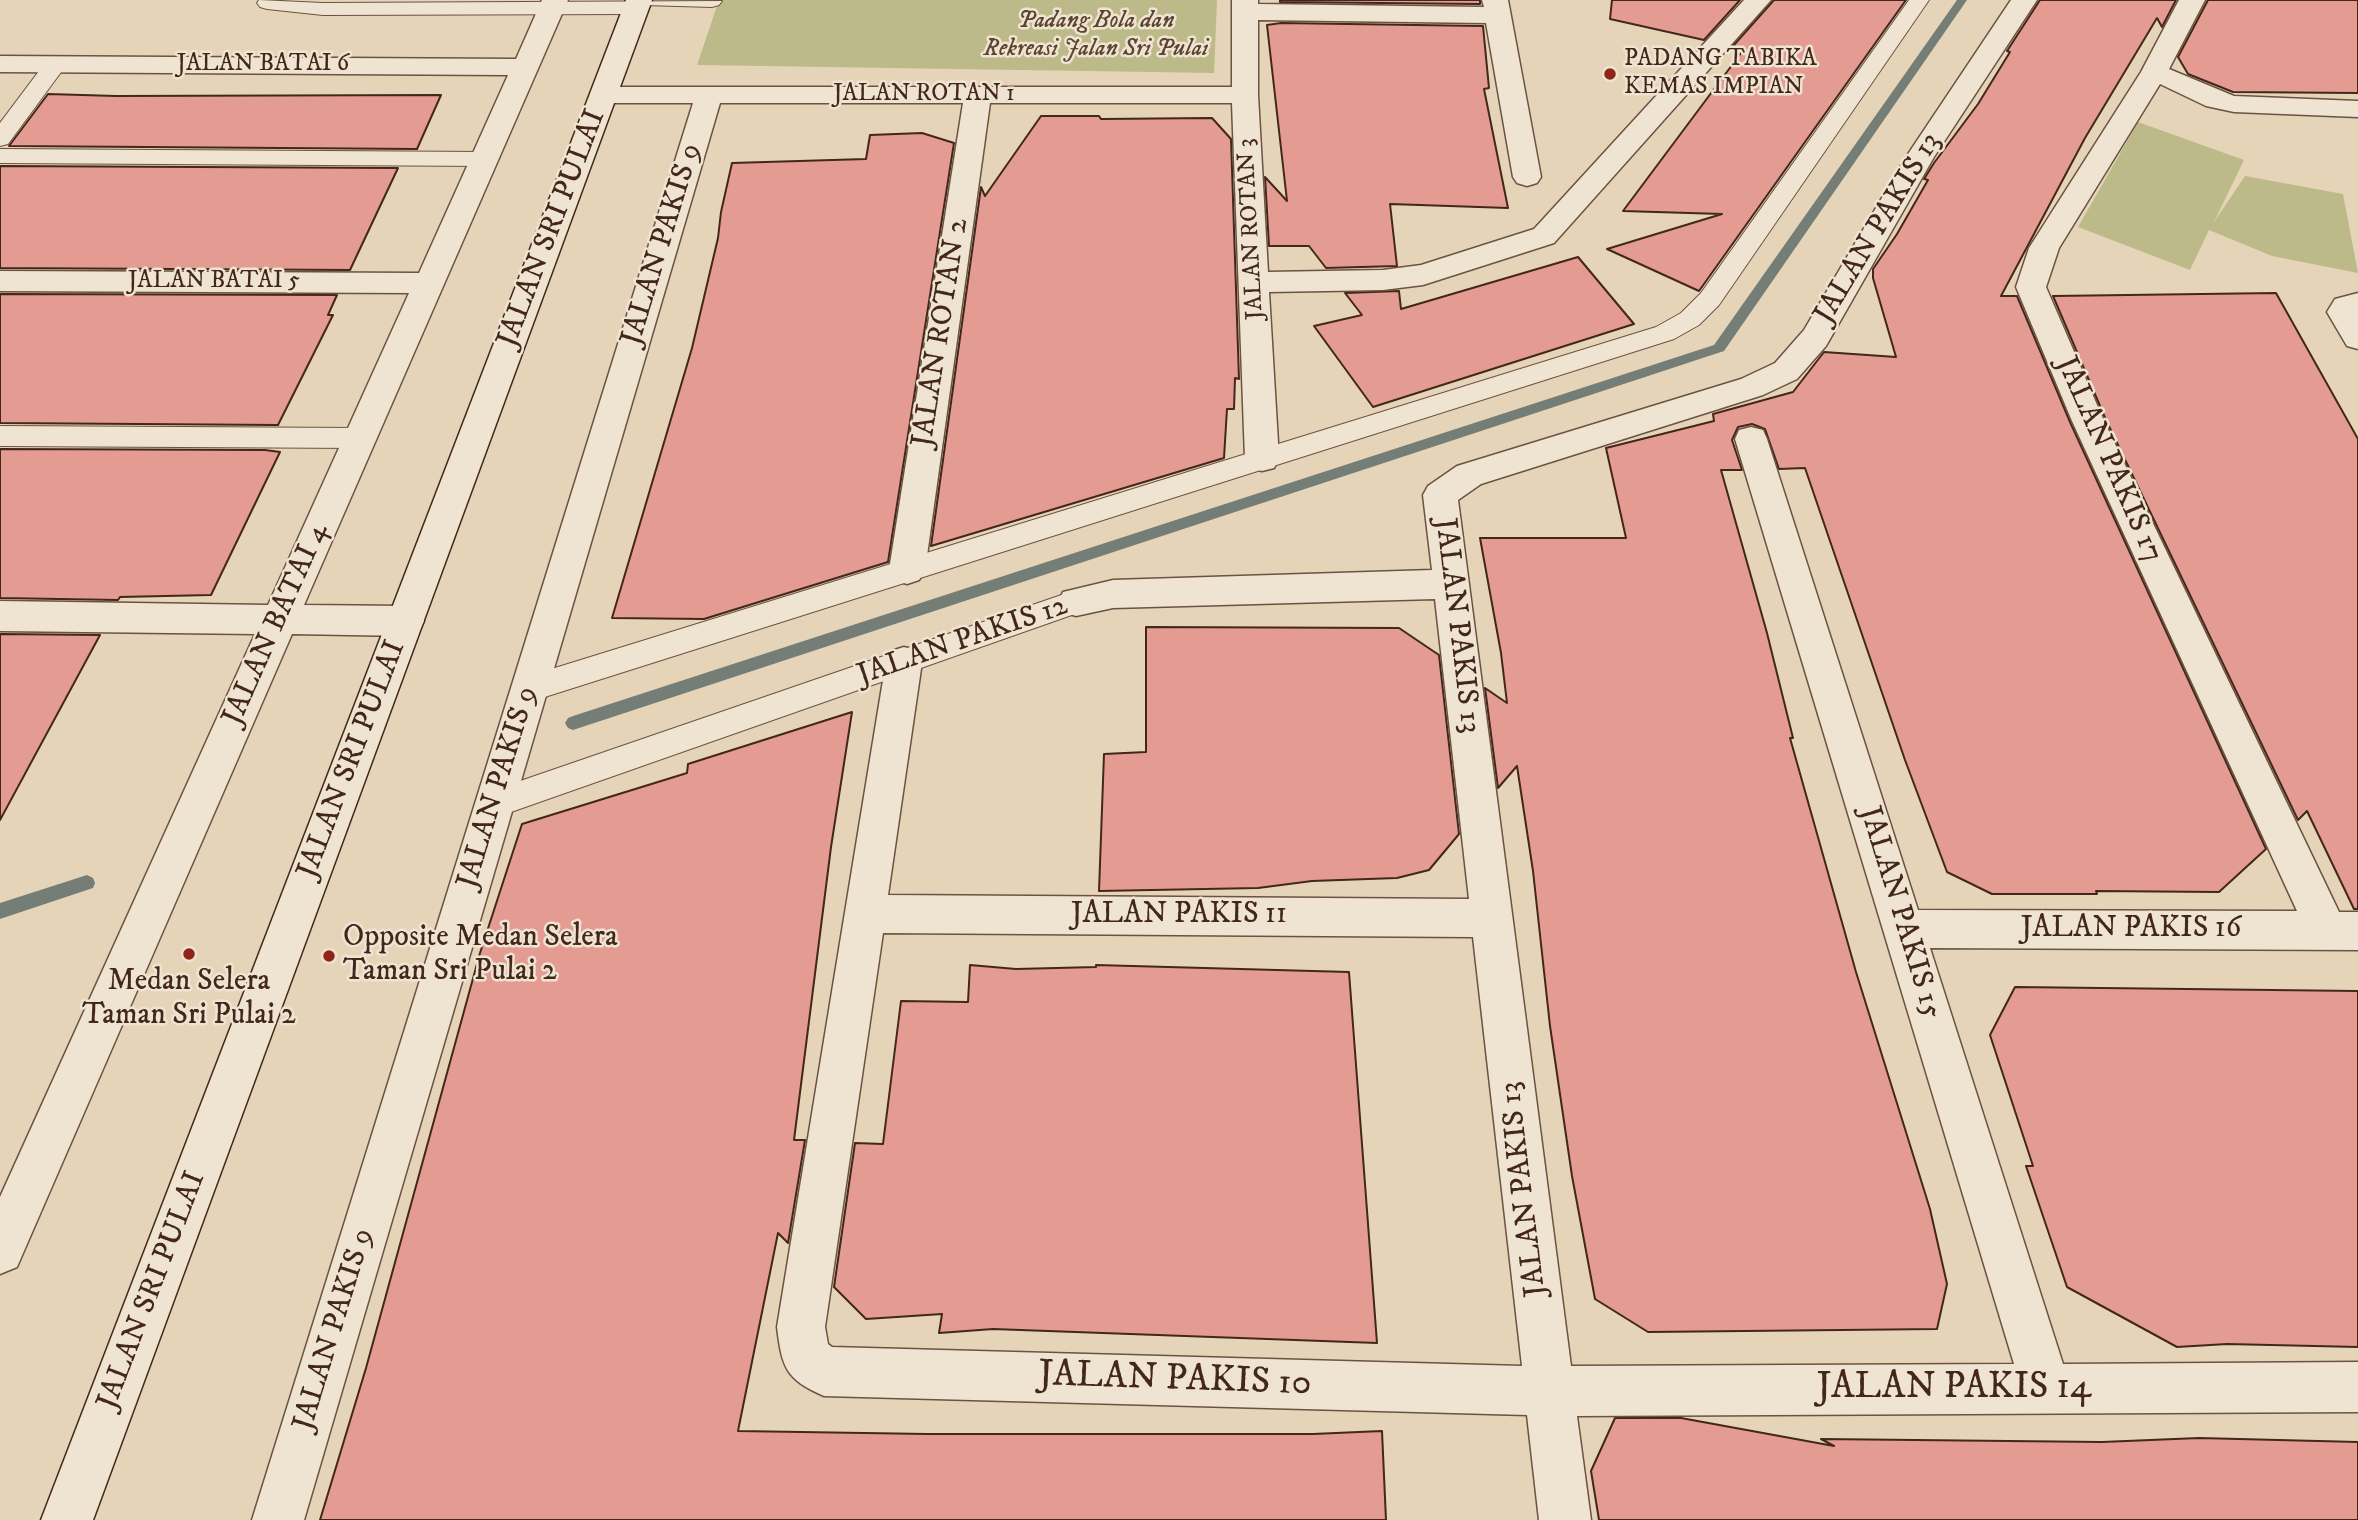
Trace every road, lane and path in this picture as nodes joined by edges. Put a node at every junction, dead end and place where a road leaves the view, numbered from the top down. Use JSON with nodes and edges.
{"nodes":[{"id":1,"x":1758,"y":0,"type":"edge"},
{"id":2,"x":1919,"y":0,"type":"edge"},
{"id":3,"x":2024,"y":0,"type":"edge"},
{"id":4,"x":2192,"y":0,"type":"edge"},
{"id":5,"x":712,"y":1,"type":"edge"},
{"id":6,"x":267,"y":3,"type":"dead end"},
{"id":7,"x":642,"y":3,"type":"edge"},
{"id":8,"x":553,"y":4,"type":"edge"},
{"id":9,"x":1245,"y":6,"type":"edge"},
{"id":10,"x":1496,"y":8,"type":"edge"},
{"id":11,"x":0,"y":64,"type":"edge"},
{"id":12,"x":56,"y":64,"type":"junction"},
{"id":13,"x":525,"y":67,"type":"junction"},
{"id":14,"x":2154,"y":72,"type":"junction"},
{"id":15,"x":603,"y":96,"type":"junction"},
{"id":16,"x":709,"y":96,"type":"junction"},
{"id":17,"x":978,"y":96,"type":"junction"},
{"id":18,"x":1245,"y":96,"type":"junction"},
{"id":19,"x":2358,"y":109,"type":"edge"},
{"id":20,"x":0,"y":139,"type":"edge"},
{"id":21,"x":0,"y":156,"type":"edge"},
{"id":22,"x":484,"y":159,"type":"junction"},
{"id":23,"x":1527,"y":177,"type":"dead end"},
{"id":24,"x":0,"y":281,"type":"edge"},
{"id":25,"x":1255,"y":282,"type":"junction"},
{"id":26,"x":429,"y":283,"type":"junction"},
{"id":27,"x":2352,"y":305,"type":"edge"},
{"id":28,"x":2358,"y":338,"type":"edge"},
{"id":29,"x":0,"y":436,"type":"edge"},
{"id":30,"x":360,"y":438,"type":"junction"},
{"id":31,"x":1751,"y":439,"type":"dead end"},
{"id":32,"x":1262,"y":459,"type":"junction"},
{"id":33,"x":907,"y":570,"type":"junction"},
{"id":34,"x":1451,"y":584,"type":"junction"},
{"id":35,"x":1076,"y":602,"type":"joint"},
{"id":36,"x":0,"y":616,"type":"edge"},
{"id":37,"x":280,"y":619,"type":"junction"},
{"id":38,"x":406,"y":621,"type":"junction"},
{"id":39,"x":904,"y":662,"type":"junction"},
{"id":40,"x":529,"y":688,"type":"junction"},
{"id":41,"x":494,"y":804,"type":"junction"},
{"id":42,"x":866,"y":914,"type":"junction"},
{"id":43,"x":1492,"y":918,"type":"junction"},
{"id":44,"x":1904,"y":929,"type":"junction"},
{"id":45,"x":2342,"y":931,"type":"edge"},
{"id":46,"x":5,"y":1230,"type":"edge"},
{"id":47,"x":2358,"y":1387,"type":"edge"},
{"id":48,"x":2046,"y":1388,"type":"junction"},
{"id":49,"x":1550,"y":1391,"type":"junction"},
{"id":50,"x":67,"y":1520,"type":"edge"},
{"id":51,"x":278,"y":1520,"type":"edge"},
{"id":52,"x":1566,"y":1520,"type":"edge"}],
"edges":[{"from":1,"to":25,"type":"street"},
{"from":2,"to":32,"type":"lane"},
{"from":3,"to":34,"type":"street","name":"JALAN PAKIS 13"},
{"from":4,"to":14,"type":"street","name":"JALAN PAKIS 17"},
{"from":5,"to":7,"type":"lane"},
{"from":6,"to":8,"type":"lane"},
{"from":7,"to":8,"type":"lane"},
{"from":7,"to":15,"type":"street","name":"JALAN SRI PULAI"},
{"from":8,"to":13,"type":"street","name":"JALAN BATAI 4"},
{"from":9,"to":10,"type":"street"},
{"from":9,"to":18,"type":"street","name":"JALAN ROTAN 3"},
{"from":10,"to":23,"type":"street"},
{"from":11,"to":12,"type":"street","name":"JALAN BATAI 6"},
{"from":12,"to":13,"type":"street","name":"JALAN BATAI 6"},
{"from":12,"to":20,"type":"lane"},
{"from":13,"to":22,"type":"street","name":"JALAN BATAI 4"},
{"from":14,"to":19,"type":"street"},
{"from":14,"to":45,"type":"street","name":"JALAN PAKIS 17"},
{"from":15,"to":16,"type":"street","name":"JALAN ROTAN 1"},
{"from":15,"to":38,"type":"street","name":"JALAN SRI PULAI"},
{"from":16,"to":17,"type":"street","name":"JALAN ROTAN 1"},
{"from":16,"to":40,"type":"street","name":"JALAN PAKIS 9"},
{"from":17,"to":18,"type":"street","name":"JALAN ROTAN 1"},
{"from":17,"to":33,"type":"street","name":"JALAN ROTAN 2"},
{"from":18,"to":25,"type":"street","name":"JALAN ROTAN 3"},
{"from":21,"to":22,"type":"lane"},
{"from":22,"to":26,"type":"street","name":"JALAN BATAI 4"},
{"from":24,"to":26,"type":"street","name":"JALAN BATAI 5"},
{"from":25,"to":32,"type":"street","name":"JALAN ROTAN 3"},
{"from":26,"to":30,"type":"street","name":"JALAN BATAI 4"},
{"from":27,"to":28,"type":"street"},
{"from":29,"to":30,"type":"lane"},
{"from":30,"to":37,"type":"street","name":"JALAN BATAI 4"},
{"from":31,"to":44,"type":"street","name":"JALAN PAKIS 15"},
{"from":32,"to":33,"type":"lane"},
{"from":33,"to":40,"type":"lane"},
{"from":34,"to":35,"type":"street","name":"JALAN PAKIS 12"},
{"from":34,"to":43,"type":"street","name":"JALAN PAKIS 13"},
{"from":35,"to":39,"type":"lane","name":"JALAN PAKIS 12"},
{"from":36,"to":37,"type":"street"},
{"from":37,"to":38,"type":"street"},
{"from":37,"to":46,"type":"street","name":"JALAN BATAI 4"},
{"from":38,"to":50,"type":"street","name":"JALAN SRI PULAI"},
{"from":39,"to":41,"type":"lane","name":"JALAN PAKIS 12"},
{"from":39,"to":42,"type":"street"},
{"from":40,"to":41,"type":"street","name":"JALAN PAKIS 9"},
{"from":41,"to":51,"type":"street","name":"JALAN PAKIS 9"},
{"from":42,"to":43,"type":"street","name":"JALAN PAKIS 11"},
{"from":42,"to":49,"type":"street","name":"JALAN PAKIS 10"},
{"from":43,"to":49,"type":"street","name":"JALAN PAKIS 13"},
{"from":44,"to":45,"type":"street","name":"JALAN PAKIS 16"},
{"from":44,"to":48,"type":"street","name":"JALAN PAKIS 15"},
{"from":47,"to":48,"type":"street","name":"JALAN PAKIS 14"},
{"from":48,"to":49,"type":"street","name":"JALAN PAKIS 14"},
{"from":49,"to":52,"type":"street","name":"JALAN PAKIS 13"}]}
